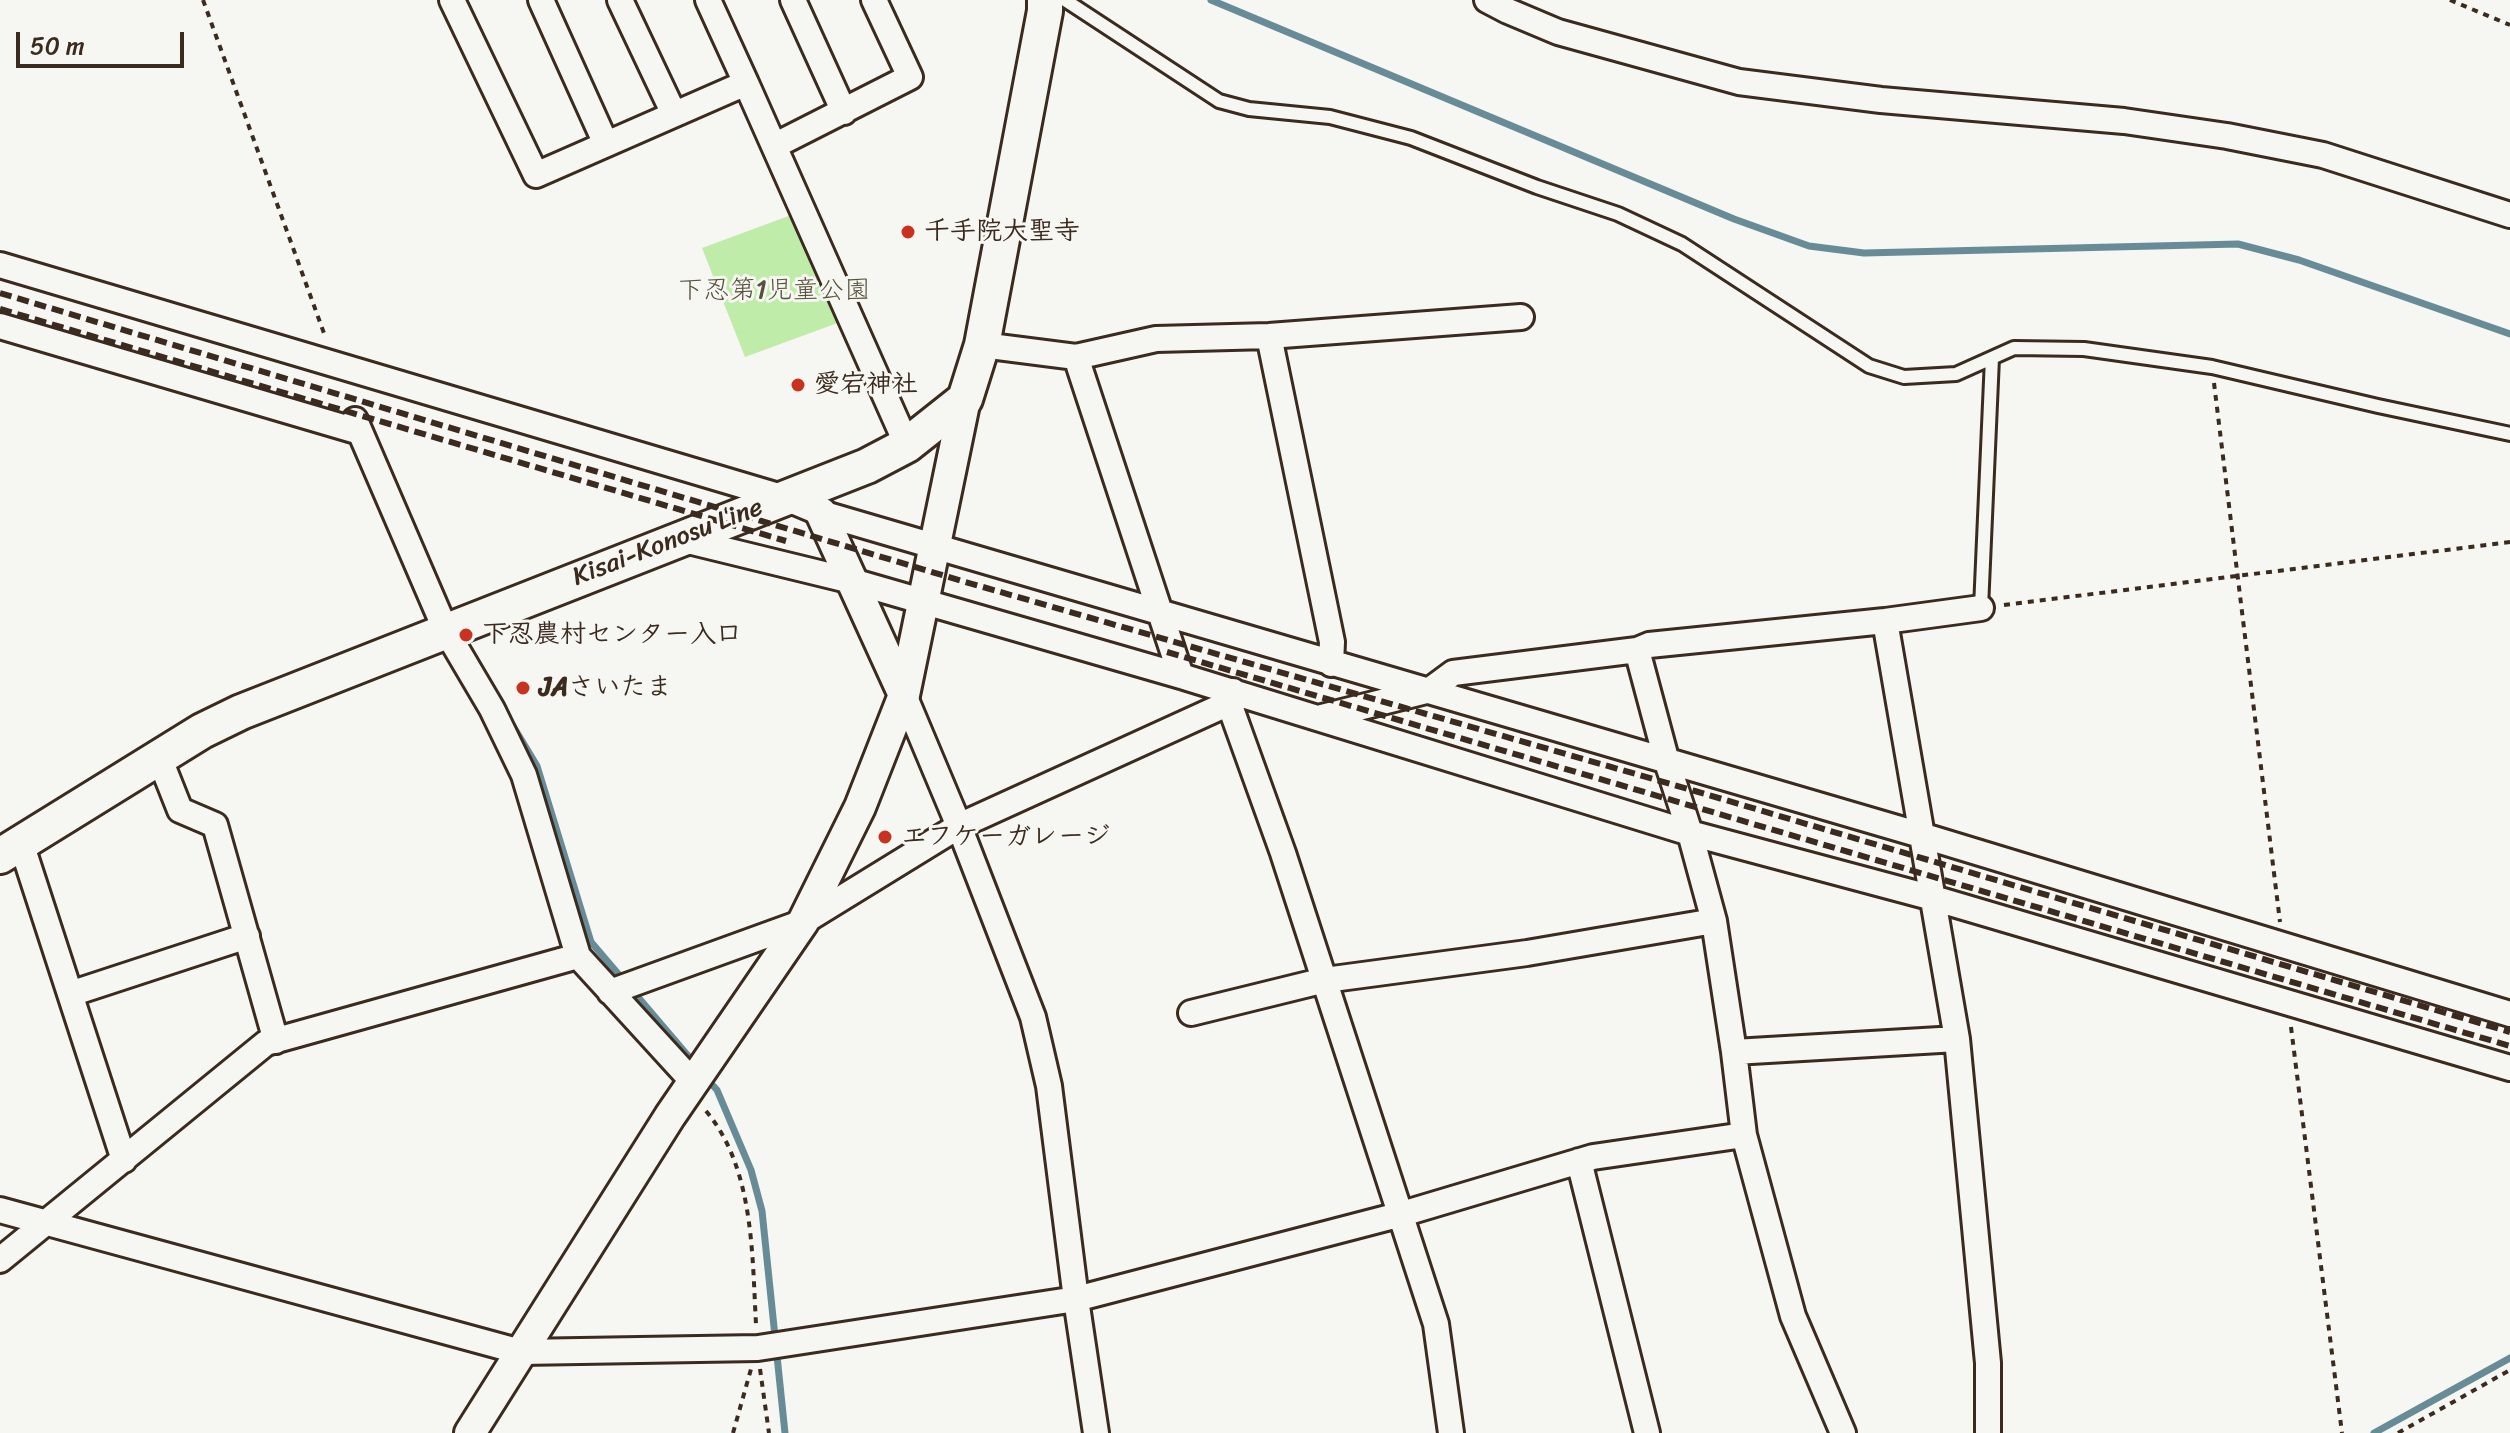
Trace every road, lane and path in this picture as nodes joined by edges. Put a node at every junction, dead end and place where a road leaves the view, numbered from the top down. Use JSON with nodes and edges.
{"nodes":[{"id":1,"x":203,"y":0,"type":"edge"},
{"id":2,"x":452,"y":0,"type":"edge"},
{"id":3,"x":541,"y":0,"type":"edge"},
{"id":4,"x":620,"y":0,"type":"edge"},
{"id":5,"x":708,"y":0,"type":"edge"},
{"id":6,"x":793,"y":0,"type":"edge"},
{"id":7,"x":874,"y":0,"type":"edge"},
{"id":8,"x":1045,"y":0,"type":"edge"},
{"id":9,"x":1065,"y":0,"type":"edge"},
{"id":10,"x":1487,"y":0,"type":"edge"},
{"id":11,"x":2450,"y":0,"type":"edge"},
{"id":12,"x":2510,"y":25,"type":"edge"},
{"id":13,"x":746,"y":83,"type":"junction"},
{"id":14,"x":844,"y":112,"type":"junction"},
{"id":15,"x":674,"y":114,"type":"junction"},
{"id":16,"x":606,"y":144,"type":"junction"},
{"id":17,"x":776,"y":145,"type":"junction"},
{"id":18,"x":2510,"y":215,"type":"edge"},
{"id":19,"x":0,"y":265,"type":"edge"},
{"id":20,"x":1521,"y":317,"type":"dead end"},
{"id":21,"x":0,"y":326,"type":"edge"},
{"id":22,"x":1269,"y":336,"type":"junction"},
{"id":23,"x":982,"y":345,"type":"junction"},
{"id":24,"x":1076,"y":357,"type":"junction"},
{"id":25,"x":1992,"y":358,"type":"junction"},
{"id":26,"x":335,"y":366,"type":"junction"},
{"id":27,"x":2212,"y":367,"type":"junction"},
{"id":28,"x":965,"y":399,"type":"junction"},
{"id":29,"x":2510,"y":434,"type":"edge"},
{"id":30,"x":907,"y":445,"type":"junction"},
{"id":31,"x":785,"y":498,"type":"junction"},
{"id":32,"x":821,"y":513,"type":"junction"},
{"id":33,"x":678,"y":539,"type":"junction"},
{"id":34,"x":2510,"y":542,"type":"edge"},
{"id":35,"x":934,"y":546,"type":"junction"},
{"id":36,"x":2236,"y":575,"type":"junction"},
{"id":37,"x":852,"y":581,"type":"junction"},
{"id":38,"x":924,"y":602,"type":"junction"},
{"id":39,"x":1981,"y":608,"type":"junction"},
{"id":40,"x":1161,"y":611,"type":"junction"},
{"id":41,"x":1885,"y":621,"type":"junction"},
{"id":42,"x":453,"y":628,"type":"junction"},
{"id":43,"x":1637,"y":650,"type":"junction"},
{"id":44,"x":1331,"y":664,"type":"junction"},
{"id":45,"x":1181,"y":676,"type":"junction"},
{"id":46,"x":1430,"y":690,"type":"junction"},
{"id":47,"x":904,"y":695,"type":"junction"},
{"id":48,"x":1231,"y":697,"type":"junction"},
{"id":49,"x":1319,"y":717,"type":"junction"},
{"id":50,"x":159,"y":757,"type":"junction"},
{"id":51,"x":1667,"y":762,"type":"junction"},
{"id":52,"x":959,"y":826,"type":"junction"},
{"id":53,"x":1690,"y":833,"type":"junction"},
{"id":54,"x":1924,"y":836,"type":"junction"},
{"id":55,"x":11,"y":849,"type":"edge"},
{"id":56,"x":1933,"y":898,"type":"junction"},
{"id":57,"x":1714,"y":921,"type":"junction"},
{"id":58,"x":803,"y":922,"type":"junction"},
{"id":59,"x":247,"y":936,"type":"junction"},
{"id":60,"x":2283,"y":946,"type":"junction"},
{"id":61,"x":578,"y":956,"type":"junction"},
{"id":62,"x":1325,"y":980,"type":"junction"},
{"id":63,"x":610,"y":992,"type":"junction"},
{"id":64,"x":70,"y":994,"type":"junction"},
{"id":65,"x":2288,"y":1002,"type":"junction"},
{"id":66,"x":1191,"y":1013,"type":"dead end"},
{"id":67,"x":2510,"y":1014,"type":"edge"},
{"id":68,"x":1957,"y":1039,"type":"junction"},
{"id":69,"x":276,"y":1041,"type":"junction"},
{"id":70,"x":1734,"y":1052,"type":"junction"},
{"id":71,"x":2510,"y":1068,"type":"edge"},
{"id":72,"x":691,"y":1088,"type":"junction"},
{"id":73,"x":1744,"y":1135,"type":"junction"},
{"id":74,"x":124,"y":1160,"type":"junction"},
{"id":75,"x":1579,"y":1161,"type":"junction"},
{"id":76,"x":0,"y":1210,"type":"edge"},
{"id":77,"x":1402,"y":1214,"type":"junction"},
{"id":78,"x":48,"y":1223,"type":"junction"},
{"id":79,"x":0,"y":1260,"type":"edge"},
{"id":80,"x":1076,"y":1299,"type":"junction"},
{"id":81,"x":758,"y":1348,"type":"junction"},
{"id":82,"x":521,"y":1352,"type":"junction"},
{"id":83,"x":2510,"y":1370,"type":"edge"},
{"id":84,"x":470,"y":1433,"type":"edge"},
{"id":85,"x":733,"y":1433,"type":"edge"},
{"id":86,"x":769,"y":1433,"type":"edge"},
{"id":87,"x":1096,"y":1433,"type":"edge"},
{"id":88,"x":1451,"y":1433,"type":"edge"},
{"id":89,"x":1647,"y":1433,"type":"edge"},
{"id":90,"x":1843,"y":1433,"type":"edge"},
{"id":91,"x":1988,"y":1433,"type":"edge"},
{"id":92,"x":2342,"y":1433,"type":"edge"},
{"id":93,"x":2398,"y":1433,"type":"edge"}],
"edges":[{"from":1,"to":26,"type":"path"},
{"from":2,"to":16,"type":"street"},
{"from":3,"to":16,"type":"street"},
{"from":4,"to":15,"type":"street"},
{"from":5,"to":13,"type":"street"},
{"from":6,"to":14,"type":"street"},
{"from":7,"to":14,"type":"street"},
{"from":8,"to":23,"type":"main road"},
{"from":9,"to":25,"type":"lane"},
{"from":10,"to":18,"type":"street"},
{"from":11,"to":12,"type":"path"},
{"from":13,"to":15,"type":"street"},
{"from":13,"to":17,"type":"street"},
{"from":14,"to":17,"type":"street"},
{"from":15,"to":16,"type":"street"},
{"from":17,"to":30,"type":"street"},
{"from":19,"to":26,"type":"street"},
{"from":20,"to":22,"type":"street"},
{"from":21,"to":42,"type":"street"},
{"from":22,"to":24,"type":"street"},
{"from":22,"to":44,"type":"street"},
{"from":23,"to":24,"type":"street"},
{"from":23,"to":28,"type":"main road"},
{"from":24,"to":40,"type":"street"},
{"from":25,"to":27,"type":"lane"},
{"from":25,"to":39,"type":"lane"},
{"from":26,"to":31,"type":"street"},
{"from":27,"to":29,"type":"lane"},
{"from":27,"to":36,"type":"path"},
{"from":28,"to":30,"type":"main road","name":"Kisai-Konosu Line"},
{"from":28,"to":35,"type":"street"},
{"from":30,"to":31,"type":"main road","name":"Kisai-Konosu Line"},
{"from":31,"to":32,"type":"street"},
{"from":31,"to":33,"type":"main road","name":"Kisai-Konosu Line"},
{"from":32,"to":35,"type":"street"},
{"from":32,"to":37,"type":"street"},
{"from":33,"to":37,"type":"street"},
{"from":33,"to":42,"type":"main road","name":"Kisai-Konosu Line"},
{"from":34,"to":36,"type":"path"},
{"from":35,"to":38,"type":"street"},
{"from":35,"to":40,"type":"street"},
{"from":36,"to":39,"type":"path"},
{"from":36,"to":60,"type":"path"},
{"from":37,"to":38,"type":"street"},
{"from":37,"to":47,"type":"street"},
{"from":38,"to":45,"type":"street"},
{"from":38,"to":47,"type":"street"},
{"from":39,"to":41,"type":"street"},
{"from":40,"to":44,"type":"street"},
{"from":40,"to":45,"type":"street"},
{"from":41,"to":43,"type":"street"},
{"from":41,"to":54,"type":"street"},
{"from":42,"to":50,"type":"main road","name":"Kisai-Konosu Line"},
{"from":42,"to":61,"type":"street"},
{"from":43,"to":46,"type":"street"},
{"from":43,"to":51,"type":"street"},
{"from":44,"to":46,"type":"street"},
{"from":45,"to":48,"type":"street"},
{"from":46,"to":49,"type":"street"},
{"from":46,"to":51,"type":"street"},
{"from":47,"to":52,"type":"street"},
{"from":47,"to":58,"type":"street"},
{"from":48,"to":49,"type":"street"},
{"from":48,"to":52,"type":"street"},
{"from":48,"to":62,"type":"street"},
{"from":49,"to":53,"type":"street"},
{"from":50,"to":55,"type":"main road","name":"Kisai-Konosu Line"},
{"from":50,"to":59,"type":"street"},
{"from":51,"to":53,"type":"street"},
{"from":51,"to":54,"type":"street"},
{"from":52,"to":58,"type":"street"},
{"from":52,"to":80,"type":"street"},
{"from":53,"to":56,"type":"street"},
{"from":53,"to":57,"type":"street"},
{"from":54,"to":56,"type":"street"},
{"from":54,"to":60,"type":"street"},
{"from":55,"to":64,"type":"street"},
{"from":56,"to":65,"type":"street"},
{"from":56,"to":68,"type":"street"},
{"from":57,"to":62,"type":"street"},
{"from":57,"to":70,"type":"street"},
{"from":58,"to":63,"type":"street"},
{"from":58,"to":72,"type":"street"},
{"from":59,"to":64,"type":"street"},
{"from":59,"to":69,"type":"street"},
{"from":60,"to":67,"type":"street"},
{"from":61,"to":63,"type":"street"},
{"from":61,"to":69,"type":"street"},
{"from":62,"to":66,"type":"street"},
{"from":62,"to":77,"type":"street"},
{"from":63,"to":72,"type":"street"},
{"from":64,"to":74,"type":"street"},
{"from":65,"to":71,"type":"street"},
{"from":65,"to":92,"type":"path"},
{"from":68,"to":70,"type":"street"},
{"from":68,"to":91,"type":"street"},
{"from":69,"to":74,"type":"street"},
{"from":70,"to":73,"type":"street"},
{"from":72,"to":81,"type":"path"},
{"from":72,"to":82,"type":"street"},
{"from":73,"to":75,"type":"street"},
{"from":73,"to":90,"type":"street"},
{"from":74,"to":78,"type":"street"},
{"from":75,"to":77,"type":"street"},
{"from":75,"to":89,"type":"street"},
{"from":76,"to":78,"type":"street"},
{"from":77,"to":80,"type":"street"},
{"from":77,"to":88,"type":"street"},
{"from":78,"to":79,"type":"street"},
{"from":78,"to":82,"type":"street"},
{"from":80,"to":81,"type":"street"},
{"from":80,"to":87,"type":"street"},
{"from":81,"to":82,"type":"street"},
{"from":81,"to":85,"type":"path"},
{"from":81,"to":86,"type":"path"},
{"from":82,"to":84,"type":"street"},
{"from":83,"to":93,"type":"path"}]}
